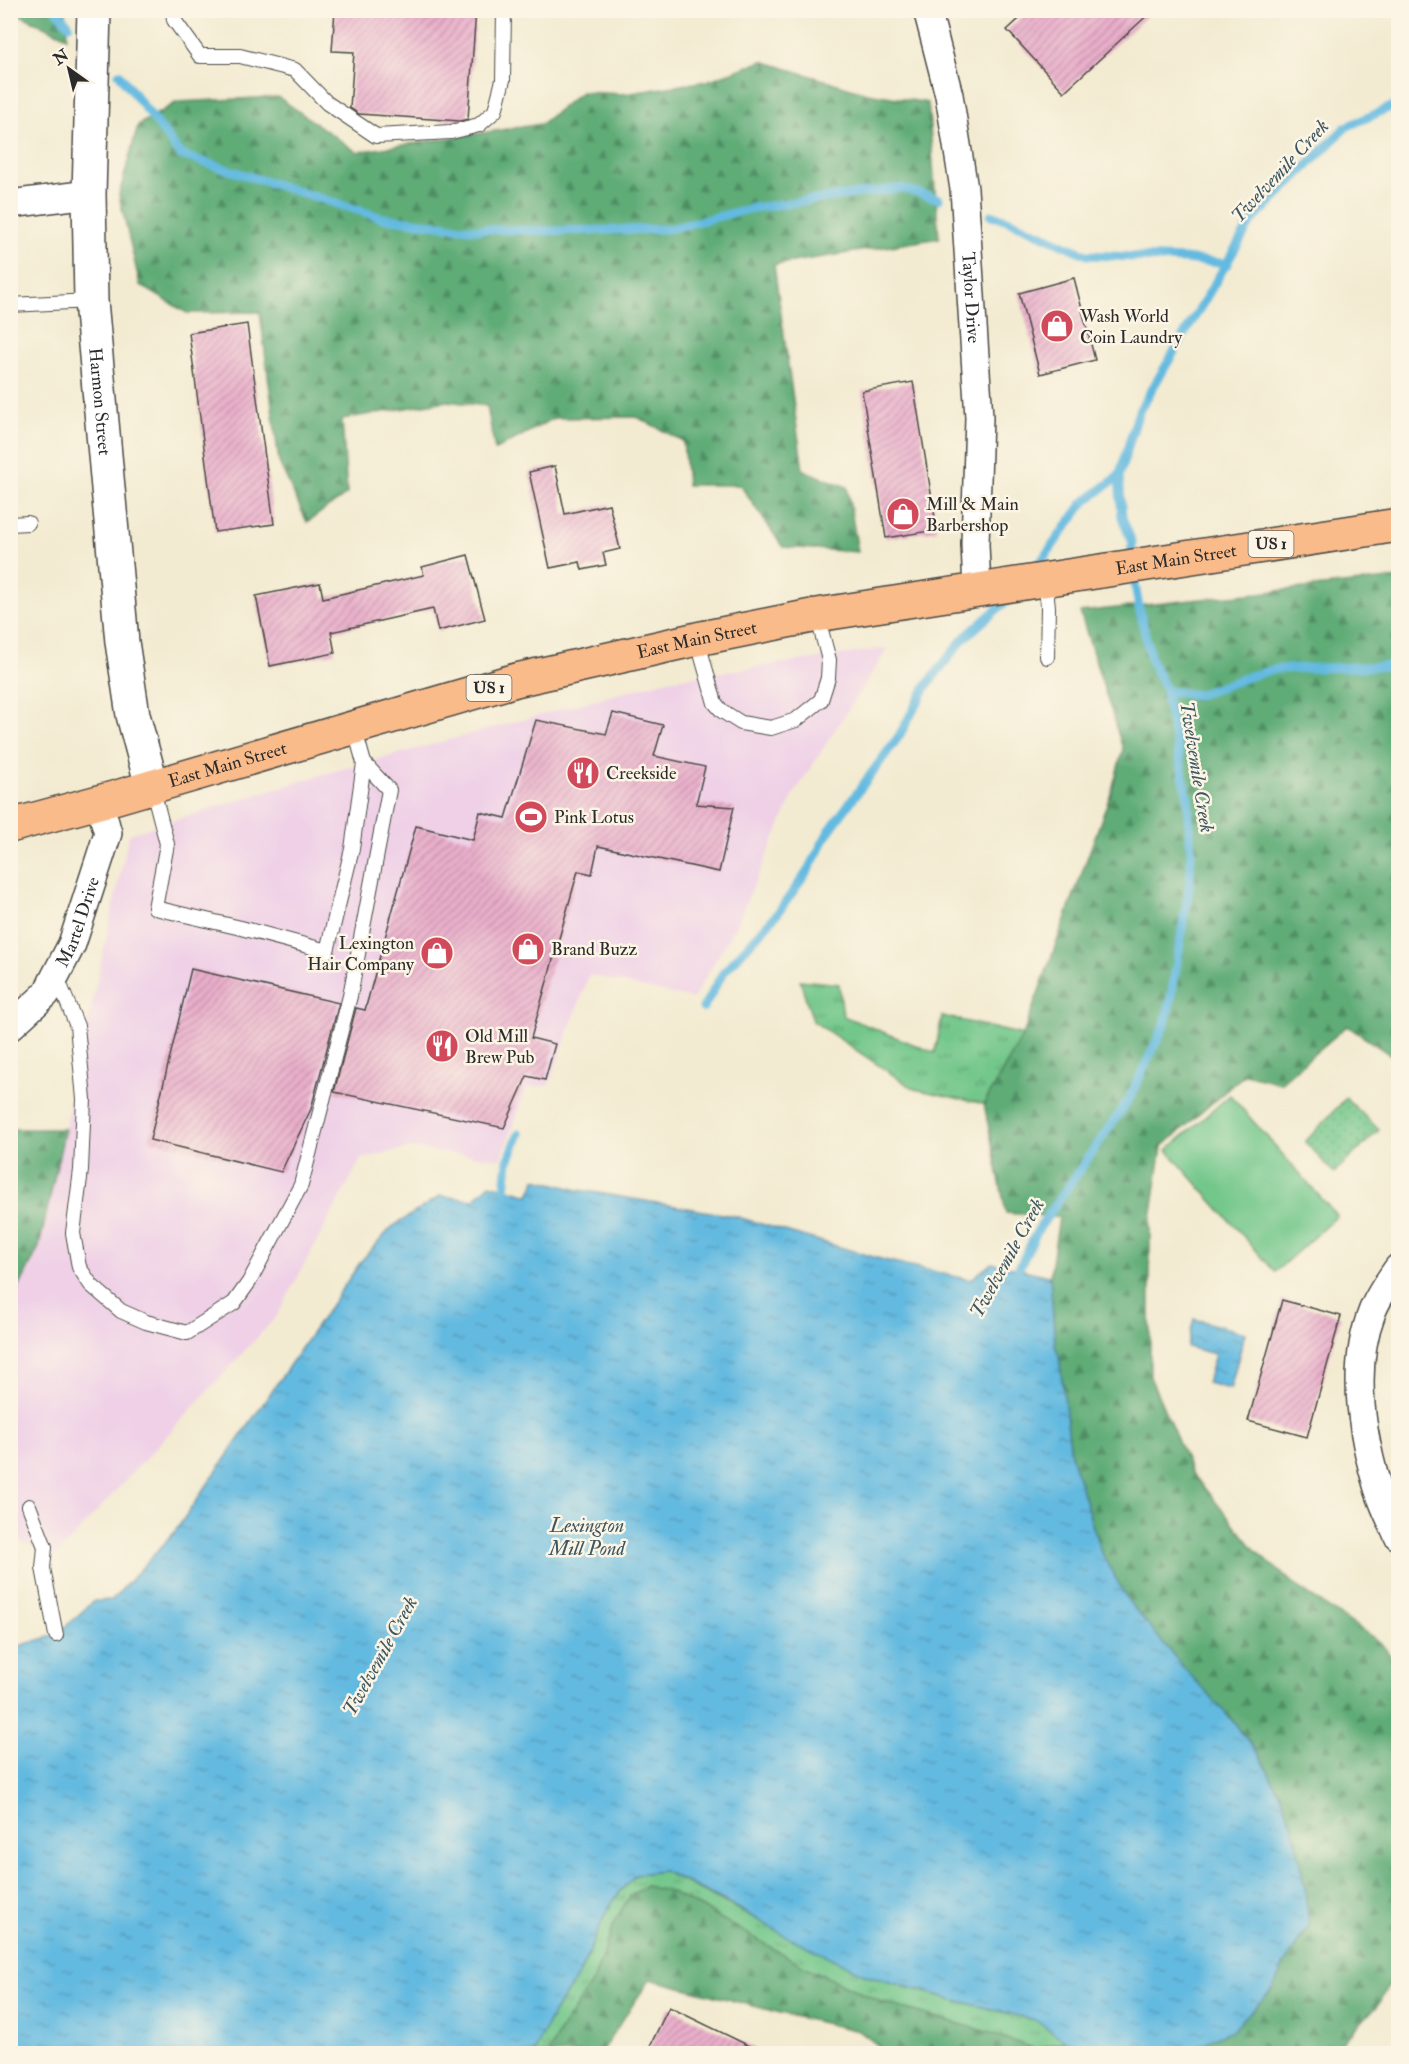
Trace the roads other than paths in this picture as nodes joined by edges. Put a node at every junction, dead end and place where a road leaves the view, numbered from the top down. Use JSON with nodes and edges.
{"nodes":[{"id":1,"x":94,"y":10,"type":"edge"},
{"id":2,"x":173,"y":10,"type":"edge"},
{"id":3,"x":504,"y":10,"type":"edge"},
{"id":4,"x":930,"y":13,"type":"edge"},
{"id":5,"x":89,"y":194,"type":"junction"},
{"id":6,"x":10,"y":204,"type":"edge"},
{"id":7,"x":92,"y":301,"type":"junction"},
{"id":8,"x":10,"y":305,"type":"edge"},
{"id":9,"x":28,"y":523,"type":"dead end"},
{"id":10,"x":10,"y":524,"type":"edge"},
{"id":11,"x":1398,"y":525,"type":"edge"},
{"id":12,"x":1045,"y":579,"type":"junction"},
{"id":13,"x":977,"y":590,"type":"junction"},
{"id":14,"x":817,"y":615,"type":"junction"},
{"id":15,"x":697,"y":639,"type":"junction"},
{"id":16,"x":1047,"y":657,"type":"dead end"},
{"id":17,"x":354,"y":727,"type":"junction"},
{"id":18,"x":364,"y":763,"type":"junction"},
{"id":19,"x":152,"y":786,"type":"junction"},
{"id":20,"x":99,"y":801,"type":"junction"},
{"id":21,"x":10,"y":826,"type":"edge"},
{"id":22,"x":56,"y":975,"type":"junction"},
{"id":23,"x":10,"y":1027,"type":"edge"},
{"id":24,"x":1398,"y":1268,"type":"edge"},
{"id":25,"x":29,"y":1506,"type":"dead end"},
{"id":26,"x":1398,"y":1536,"type":"edge"},
{"id":27,"x":56,"y":1635,"type":"dead end"}],
"edges":[{"from":1,"to":5,"type":"street","name":"Harmon Street"},
{"from":2,"to":3,"type":"lane"},
{"from":4,"to":13,"type":"street","name":"Taylor Drive"},
{"from":5,"to":6,"type":"street"},
{"from":5,"to":7,"type":"street","name":"Harmon Street"},
{"from":7,"to":8,"type":"lane"},
{"from":7,"to":19,"type":"street","name":"Harmon Street"},
{"from":9,"to":10,"type":"lane"},
{"from":11,"to":12,"type":"main road","name":"East Main Street","number":"US 1"},
{"from":12,"to":13,"type":"main road","name":"East Main Street","number":"US 1"},
{"from":12,"to":16,"type":"lane"},
{"from":13,"to":14,"type":"main road","name":"East Main Street","number":"US 1"},
{"from":14,"to":15,"type":"main road","name":"East Main Street","number":"US 1"},
{"from":14,"to":15,"type":"lane"},
{"from":15,"to":17,"type":"main road","name":"East Main Street","number":"US 1"},
{"from":17,"to":18,"type":"lane"},
{"from":17,"to":19,"type":"main road","name":"East Main Street","number":"US 1"},
{"from":18,"to":19,"type":"lane"},
{"from":18,"to":22,"type":"lane"},
{"from":19,"to":20,"type":"main road","name":"East Main Street","number":"US 1"},
{"from":20,"to":21,"type":"main road","name":"East Main Street","number":"US 1"},
{"from":20,"to":22,"type":"street","name":"Martel Drive"},
{"from":22,"to":23,"type":"street","name":"Martel Drive"},
{"from":24,"to":26,"type":"street"},
{"from":25,"to":27,"type":"lane"}]}
